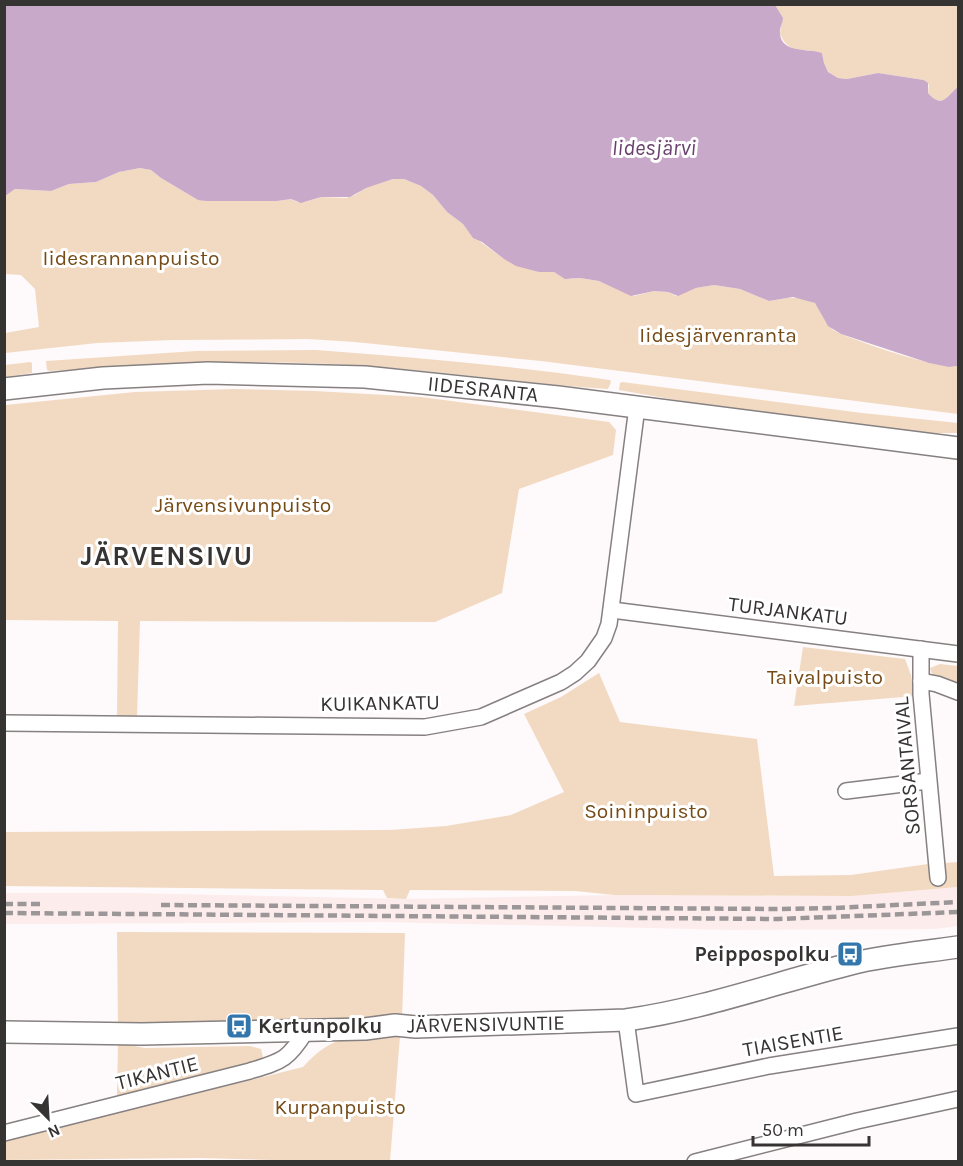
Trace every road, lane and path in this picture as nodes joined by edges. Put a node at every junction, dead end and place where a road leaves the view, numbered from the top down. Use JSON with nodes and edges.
{"nodes":[{"id":1,"x":4,"y":389,"type":"edge"},
{"id":2,"x":637,"y":407,"type":"junction"},
{"id":3,"x":958,"y":448,"type":"edge"},
{"id":4,"x":612,"y":610,"type":"junction"},
{"id":5,"x":921,"y":649,"type":"junction"},
{"id":6,"x":958,"y":654,"type":"edge"},
{"id":7,"x":921,"y":681,"type":"junction"},
{"id":8,"x":958,"y":692,"type":"edge"},
{"id":9,"x":4,"y":723,"type":"edge"},
{"id":10,"x":928,"y":781,"type":"junction"},
{"id":11,"x":846,"y":791,"type":"dead end"},
{"id":12,"x":938,"y":878,"type":"dead end"},
{"id":13,"x":958,"y":947,"type":"edge"},
{"id":14,"x":626,"y":1020,"type":"junction"},
{"id":15,"x":306,"y":1031,"type":"junction"},
{"id":16,"x":4,"y":1032,"type":"edge"},
{"id":17,"x":958,"y":1036,"type":"edge"},
{"id":18,"x":958,"y":1100,"type":"edge"},
{"id":19,"x":4,"y":1133,"type":"edge"},
{"id":20,"x":695,"y":1161,"type":"edge"}],
"edges":[{"from":1,"to":2,"type":"street","name":"IIDESRANTA"},
{"from":2,"to":3,"type":"street","name":"IIDESRANTA"},
{"from":2,"to":4,"type":"street","name":"KUIKANKATU"},
{"from":4,"to":5,"type":"street","name":"TURJANKATU"},
{"from":4,"to":9,"type":"street","name":"KUIKANKATU"},
{"from":5,"to":6,"type":"street","name":"TURJANKATU"},
{"from":5,"to":7,"type":"street","name":"SORSANTAIVAL"},
{"from":7,"to":8,"type":"street"},
{"from":7,"to":10,"type":"street","name":"SORSANTAIVAL"},
{"from":10,"to":11,"type":"street"},
{"from":10,"to":12,"type":"street","name":"SORSANTAIVAL"},
{"from":13,"to":14,"type":"street","name":"JÄRVENSIVUNTIE"},
{"from":14,"to":15,"type":"street","name":"JÄRVENSIVUNTIE"},
{"from":14,"to":17,"type":"street","name":"TIAISENTIE"},
{"from":15,"to":16,"type":"street","name":"JÄRVENSIVUNTIE"},
{"from":15,"to":19,"type":"street","name":"TIKANTIE"},
{"from":18,"to":20,"type":"street"}]}
